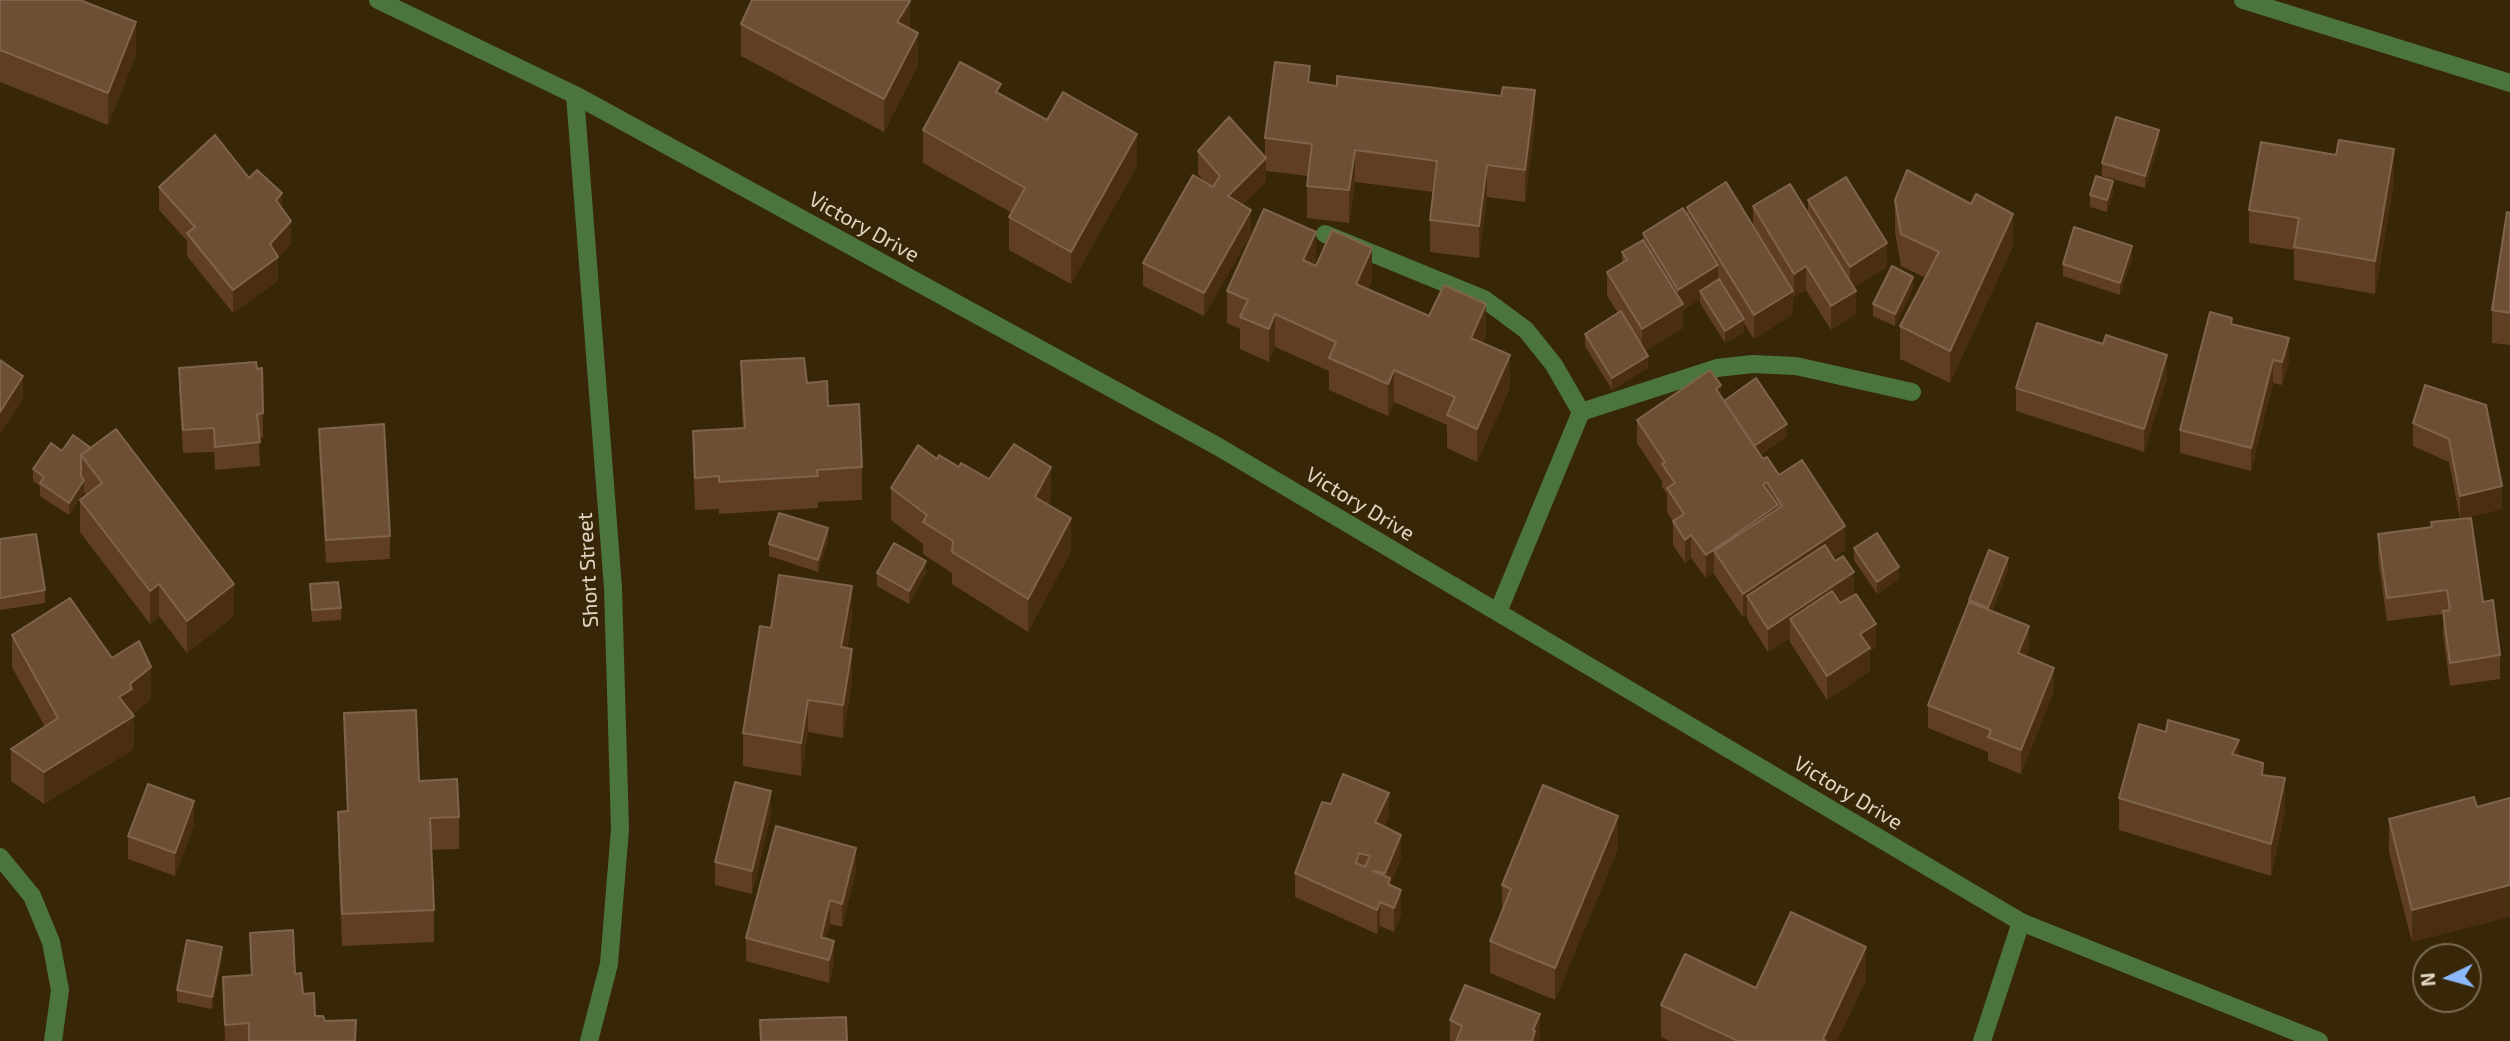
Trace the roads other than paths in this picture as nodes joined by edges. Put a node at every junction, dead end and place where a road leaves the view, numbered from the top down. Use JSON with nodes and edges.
{"nodes":[{"id":1,"x":378,"y":0,"type":"edge"},
{"id":2,"x":2243,"y":0,"type":"edge"},
{"id":3,"x":2510,"y":83,"type":"edge"},
{"id":4,"x":575,"y":95,"type":"junction"},
{"id":5,"x":1325,"y":234,"type":"dead end"},
{"id":6,"x":1912,"y":392,"type":"dead end"},
{"id":7,"x":1581,"y":412,"type":"junction"},
{"id":8,"x":1498,"y":612,"type":"junction"},
{"id":9,"x":0,"y":857,"type":"edge"},
{"id":10,"x":2021,"y":922,"type":"junction"},
{"id":11,"x":53,"y":1041,"type":"edge"},
{"id":12,"x":589,"y":1041,"type":"edge"},
{"id":13,"x":1982,"y":1041,"type":"edge"},
{"id":14,"x":2319,"y":1041,"type":"edge"}],
"edges":[{"from":1,"to":4,"type":"street","name":"Victory Drive"},
{"from":2,"to":3,"type":"street"},
{"from":4,"to":8,"type":"street","name":"Victory Drive"},
{"from":4,"to":12,"type":"street","name":"Short Street"},
{"from":5,"to":7,"type":"street"},
{"from":6,"to":7,"type":"street"},
{"from":7,"to":8,"type":"street"},
{"from":8,"to":10,"type":"street","name":"Victory Drive"},
{"from":9,"to":11,"type":"street"},
{"from":10,"to":13,"type":"street"},
{"from":10,"to":14,"type":"street","name":"Victory Drive"}]}
